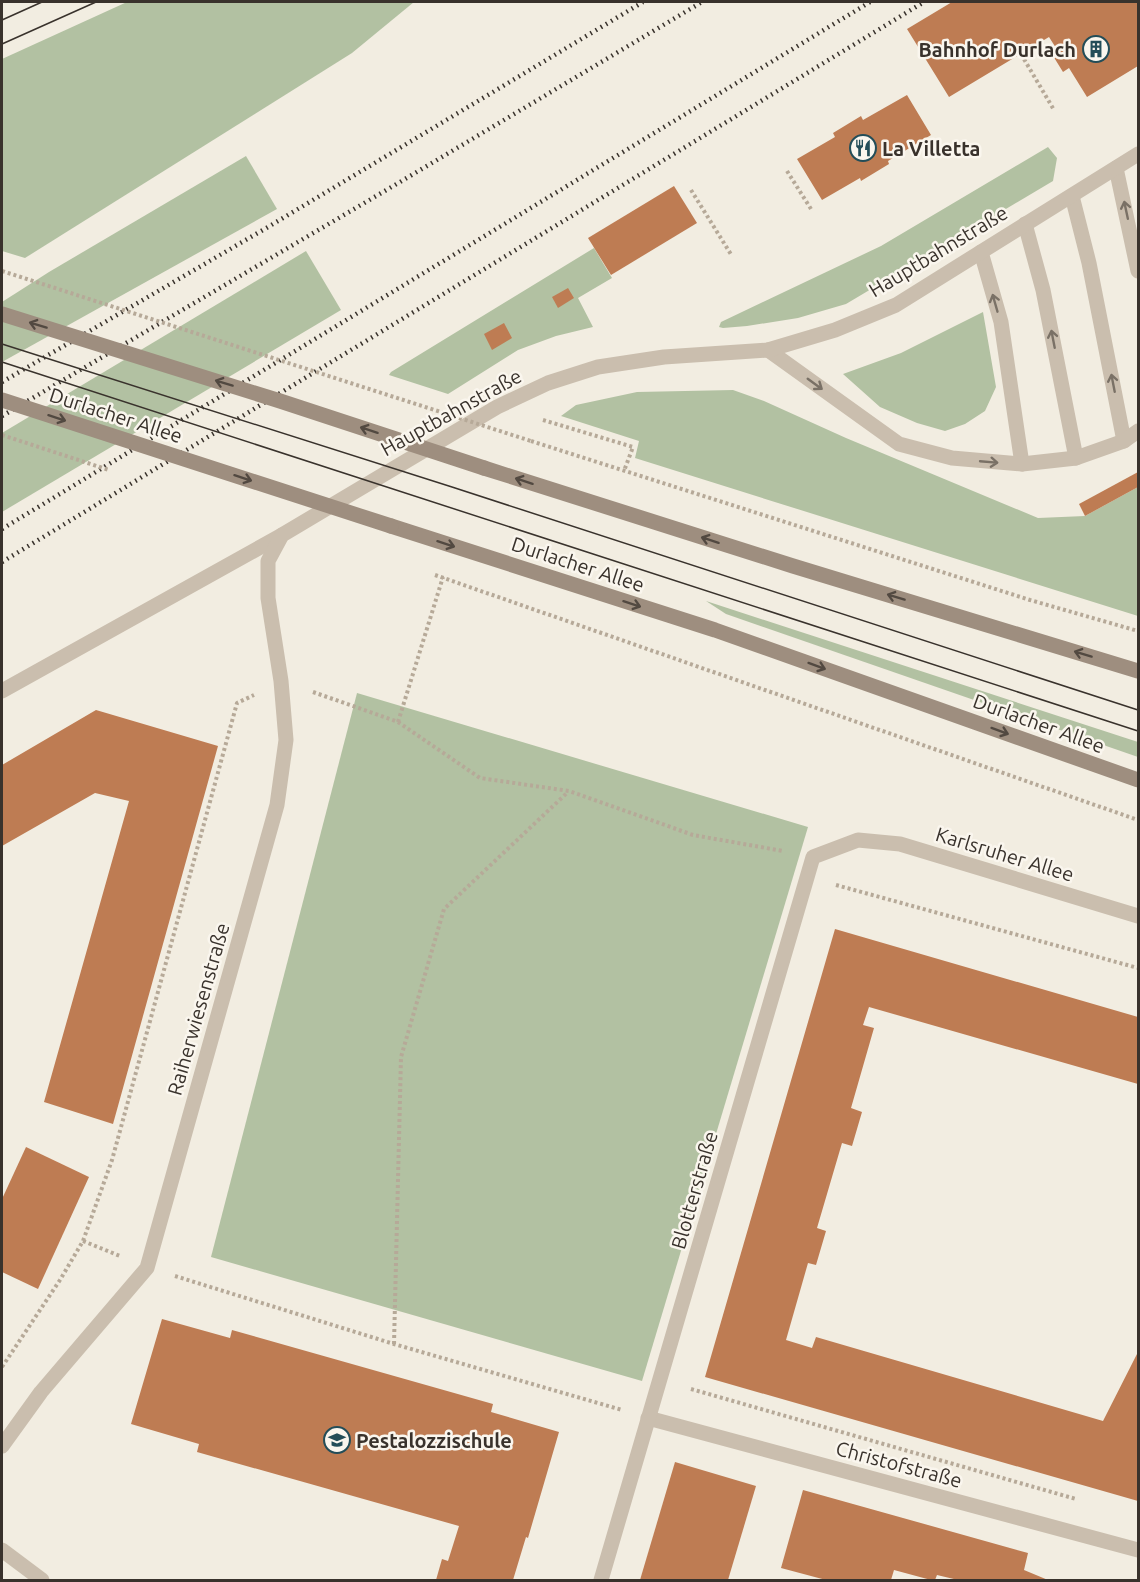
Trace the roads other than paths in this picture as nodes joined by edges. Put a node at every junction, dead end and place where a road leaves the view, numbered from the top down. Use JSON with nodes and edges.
{"nodes":[{"id":1,"x":1138,"y":154,"type":"edge"},
{"id":2,"x":1116,"y":168,"type":"junction"},
{"id":3,"x":1072,"y":196,"type":"junction"},
{"id":4,"x":1025,"y":224,"type":"junction"},
{"id":5,"x":981,"y":252,"type":"junction"},
{"id":6,"x":1138,"y":272,"type":"edge"},
{"id":7,"x":2,"y":314,"type":"edge"},
{"id":8,"x":768,"y":350,"type":"junction"},
{"id":9,"x":2,"y":400,"type":"edge"},
{"id":10,"x":1138,"y":432,"type":"edge"},
{"id":11,"x":1124,"y":441,"type":"junction"},
{"id":12,"x":1076,"y":459,"type":"junction"},
{"id":13,"x":1022,"y":464,"type":"junction"},
{"id":14,"x":282,"y":535,"type":"junction"},
{"id":15,"x":1138,"y":671,"type":"edge"},
{"id":16,"x":2,"y":691,"type":"edge"},
{"id":17,"x":1138,"y":780,"type":"edge"},
{"id":18,"x":858,"y":840,"type":"joint"},
{"id":19,"x":1138,"y":916,"type":"edge"},
{"id":20,"x":648,"y":1418,"type":"junction"},
{"id":21,"x":2,"y":1446,"type":"edge"},
{"id":22,"x":2,"y":1550,"type":"edge"},
{"id":23,"x":1138,"y":1550,"type":"edge"},
{"id":24,"x":42,"y":1581,"type":"edge"},
{"id":25,"x":602,"y":1581,"type":"edge"}],
"edges":[{"from":1,"to":2,"type":"street","name":"Hauptbahnstraße"},
{"from":2,"to":3,"type":"street","name":"Hauptbahnstraße"},
{"from":6,"to":2,"type":"street","one_way":true},
{"from":3,"to":4,"type":"street","name":"Hauptbahnstraße"},
{"from":11,"to":3,"type":"street","one_way":true},
{"from":4,"to":5,"type":"street","name":"Hauptbahnstraße"},
{"from":12,"to":4,"type":"street","one_way":true},
{"from":5,"to":8,"type":"street","name":"Hauptbahnstraße"},
{"from":13,"to":5,"type":"street","one_way":true},
{"from":15,"to":7,"type":"main road","one_way":true,"bridge":true},
{"from":8,"to":13,"type":"street","one_way":true},
{"from":8,"to":14,"type":"street","name":"Hauptbahnstraße"},
{"from":9,"to":17,"type":"main road","name":"Durlacher Allee","one_way":true,"bridge":true},
{"from":10,"to":11,"type":"street"},
{"from":11,"to":12,"type":"street"},
{"from":12,"to":13,"type":"street"},
{"from":14,"to":16,"type":"street","name":"Hauptbahnstraße"},
{"from":14,"to":21,"type":"street","name":"Raiherwiesenstraße"},
{"from":18,"to":19,"type":"street","name":"Karlsruher Allee"},
{"from":18,"to":20,"type":"street","name":"Blotterstraße"},
{"from":20,"to":23,"type":"street","name":"Christofstraße"},
{"from":20,"to":25,"type":"street","name":"Blotterstraße"},
{"from":22,"to":24,"type":"street"}]}
